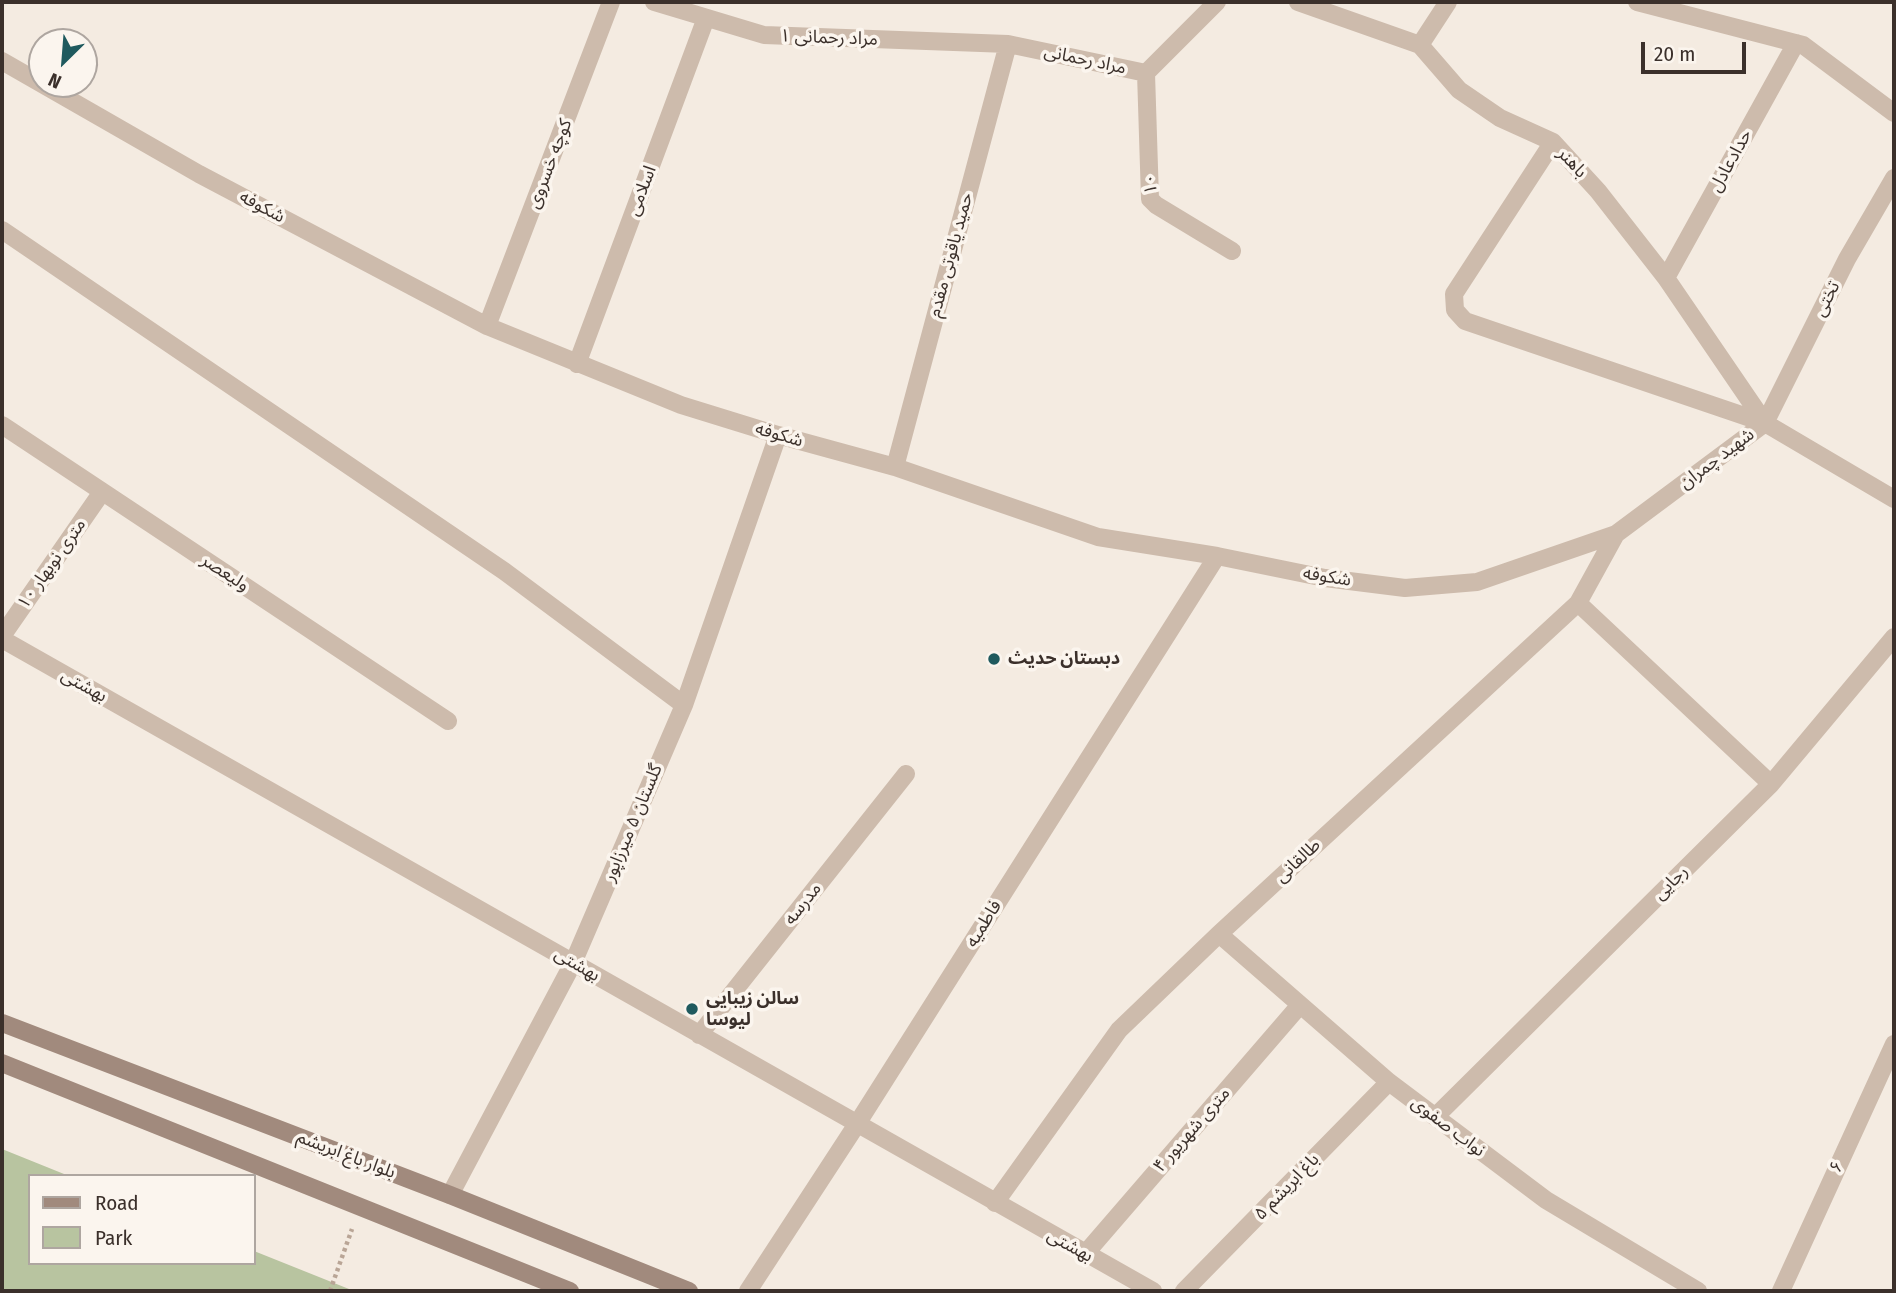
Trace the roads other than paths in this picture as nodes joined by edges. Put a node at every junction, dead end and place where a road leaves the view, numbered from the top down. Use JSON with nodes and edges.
{"nodes":[{"id":1,"x":611,"y":2,"type":"edge"},
{"id":2,"x":654,"y":2,"type":"edge"},
{"id":3,"x":1217,"y":2,"type":"edge"},
{"id":4,"x":1298,"y":2,"type":"edge"},
{"id":5,"x":1448,"y":2,"type":"edge"},
{"id":6,"x":1637,"y":2,"type":"edge"},
{"id":7,"x":706,"y":18,"type":"junction"},
{"id":8,"x":1796,"y":43,"type":"junction"},
{"id":9,"x":1007,"y":44,"type":"junction"},
{"id":10,"x":1420,"y":45,"type":"junction"},
{"id":11,"x":2,"y":61,"type":"edge"},
{"id":12,"x":1146,"y":73,"type":"junction"},
{"id":13,"x":1894,"y":113,"type":"edge"},
{"id":14,"x":1553,"y":142,"type":"junction"},
{"id":15,"x":1894,"y":178,"type":"edge"},
{"id":16,"x":2,"y":230,"type":"edge"},
{"id":17,"x":1232,"y":251,"type":"dead end"},
{"id":18,"x":1666,"y":278,"type":"junction"},
{"id":19,"x":487,"y":326,"type":"junction"},
{"id":20,"x":577,"y":364,"type":"junction"},
{"id":21,"x":1765,"y":423,"type":"junction"},
{"id":22,"x":2,"y":425,"type":"edge"},
{"id":23,"x":778,"y":435,"type":"junction"},
{"id":24,"x":895,"y":467,"type":"junction"},
{"id":25,"x":102,"y":492,"type":"junction"},
{"id":26,"x":1894,"y":499,"type":"edge"},
{"id":27,"x":1616,"y":534,"type":"junction"},
{"id":28,"x":1217,"y":556,"type":"junction"},
{"id":29,"x":1578,"y":603,"type":"junction"},
{"id":30,"x":1894,"y":637,"type":"edge"},
{"id":31,"x":2,"y":638,"type":"edge"},
{"id":32,"x":684,"y":705,"type":"junction"},
{"id":33,"x":449,"y":721,"type":"dead end"},
{"id":34,"x":906,"y":774,"type":"dead end"},
{"id":35,"x":1771,"y":784,"type":"junction"},
{"id":36,"x":1219,"y":934,"type":"junction"},
{"id":37,"x":573,"y":963,"type":"junction"},
{"id":38,"x":1300,"y":1005,"type":"junction"},
{"id":39,"x":2,"y":1023,"type":"edge"},
{"id":40,"x":699,"y":1035,"type":"junction"},
{"id":41,"x":1894,"y":1044,"type":"edge"},
{"id":42,"x":2,"y":1063,"type":"edge"},
{"id":43,"x":1390,"y":1082,"type":"junction"},
{"id":44,"x":1435,"y":1117,"type":"junction"},
{"id":45,"x":857,"y":1124,"type":"junction"},
{"id":46,"x":450,"y":1195,"type":"junction"},
{"id":47,"x":995,"y":1203,"type":"junction"},
{"id":48,"x":1085,"y":1254,"type":"junction"},
{"id":49,"x":570,"y":1291,"type":"edge"},
{"id":50,"x":688,"y":1291,"type":"edge"},
{"id":51,"x":748,"y":1291,"type":"edge"},
{"id":52,"x":1153,"y":1291,"type":"edge"},
{"id":53,"x":1184,"y":1291,"type":"edge"},
{"id":54,"x":1698,"y":1291,"type":"edge"},
{"id":55,"x":1781,"y":1291,"type":"edge"}],
"edges":[{"from":1,"to":19,"type":"street","name":"کوچه خسروی"},
{"from":2,"to":7,"type":"street","name":"مراد رحمانی ۱"},
{"from":3,"to":12,"type":"street","name":"مراد رحمانی"},
{"from":4,"to":10,"type":"street","name":"باهنر"},
{"from":5,"to":10,"type":"street"},
{"from":6,"to":8,"type":"street"},
{"from":7,"to":9,"type":"street","name":"مراد رحمانی ۱"},
{"from":7,"to":20,"type":"street","name":"اسلامی"},
{"from":8,"to":13,"type":"street"},
{"from":8,"to":18,"type":"street","name":"حدادعادل"},
{"from":9,"to":12,"type":"street","name":"مراد رحمانی"},
{"from":9,"to":24,"type":"street","name":"حمید یاقوتی مقدم"},
{"from":10,"to":14,"type":"street","name":"باهنر"},
{"from":11,"to":19,"type":"street","name":"شکوفه"},
{"from":12,"to":17,"type":"street","name":"۱۰"},
{"from":14,"to":18,"type":"street","name":"باهنر"},
{"from":14,"to":21,"type":"street"},
{"from":15,"to":21,"type":"street","name":"تختی"},
{"from":16,"to":32,"type":"street"},
{"from":18,"to":21,"type":"street","name":"باهنر"},
{"from":19,"to":20,"type":"street","name":"شکوفه"},
{"from":20,"to":23,"type":"street","name":"شکوفه"},
{"from":21,"to":26,"type":"street","name":"شهید چمران"},
{"from":21,"to":27,"type":"street","name":"شهید چمران"},
{"from":22,"to":25,"type":"street","name":"ولیعصر"},
{"from":23,"to":24,"type":"street","name":"شکوفه"},
{"from":23,"to":32,"type":"street","name":"گلستان ۵ میرزاپور"},
{"from":24,"to":28,"type":"street","name":"شکوفه"},
{"from":25,"to":31,"type":"street","name":"۱۰ متری نوبهار"},
{"from":25,"to":33,"type":"street","name":"ولیعصر"},
{"from":27,"to":28,"type":"street","name":"شکوفه"},
{"from":27,"to":29,"type":"street","name":"طالقانی"},
{"from":28,"to":45,"type":"street","name":"فاطمیه"},
{"from":29,"to":35,"type":"street"},
{"from":29,"to":36,"type":"street","name":"طالقانی"},
{"from":30,"to":35,"type":"street","name":"رجایی"},
{"from":31,"to":37,"type":"street","name":"بهشتی"},
{"from":32,"to":37,"type":"street","name":"گلستان ۵ میرزاپور"},
{"from":34,"to":40,"type":"street","name":"مدرسه"},
{"from":35,"to":44,"type":"street","name":"رجایی"},
{"from":36,"to":38,"type":"street","name":"نواب صفوی"},
{"from":36,"to":47,"type":"street","name":"طالقانی"},
{"from":37,"to":40,"type":"street","name":"بهشتی"},
{"from":37,"to":46,"type":"street","name":"گلستان ۵ میرزاپور"},
{"from":38,"to":43,"type":"street","name":"نواب صفوی"},
{"from":38,"to":48,"type":"street","name":"۴ متری شهریور"},
{"from":39,"to":46,"type":"main road","name":"بلوار باغ ابریشم"},
{"from":40,"to":45,"type":"street","name":"بهشتی"},
{"from":41,"to":55,"type":"street","name":"۶"},
{"from":42,"to":49,"type":"main road"},
{"from":43,"to":44,"type":"street","name":"نواب صفوی"},
{"from":43,"to":53,"type":"street","name":"باغ ابریشم ۵"},
{"from":44,"to":54,"type":"street","name":"نواب صفوی"},
{"from":45,"to":47,"type":"street","name":"بهشتی"},
{"from":45,"to":51,"type":"street","name":"فاطمیه"},
{"from":46,"to":50,"type":"main road","name":"بلوار باغ ابریشم"},
{"from":47,"to":48,"type":"street","name":"بهشتی"},
{"from":48,"to":52,"type":"street","name":"بهشتی"}]}
